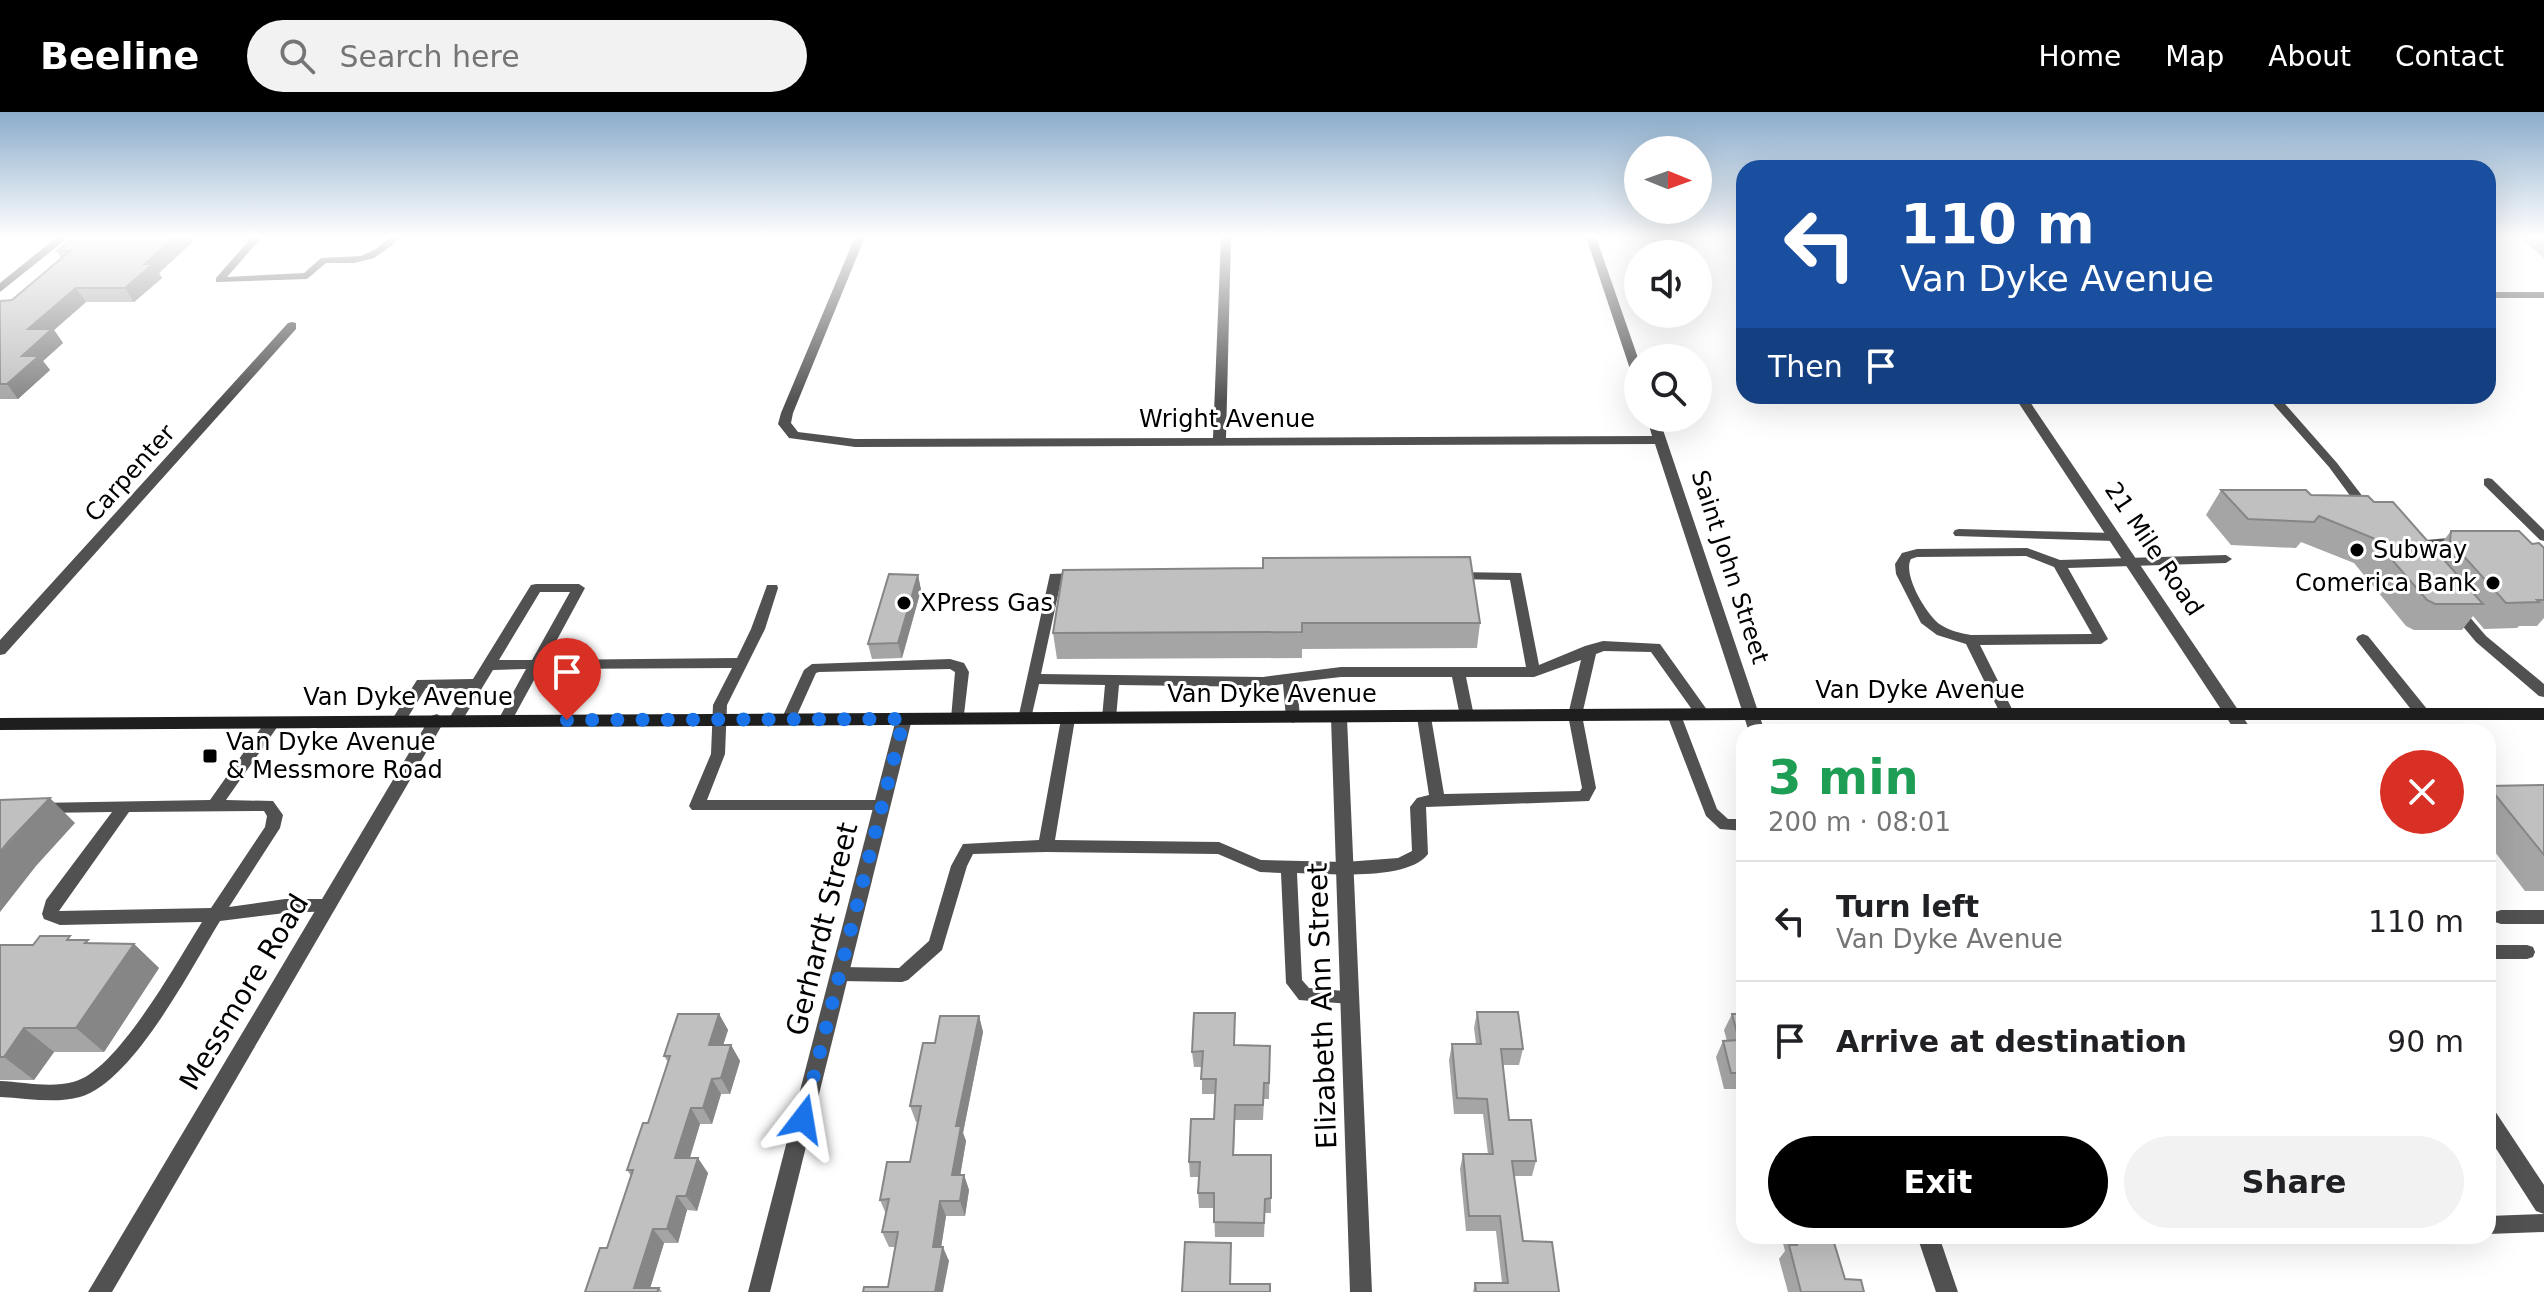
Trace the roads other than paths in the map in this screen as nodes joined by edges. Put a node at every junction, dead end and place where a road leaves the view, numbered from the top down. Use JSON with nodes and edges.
{"nodes":[{"id":1,"x":837,"y":292,"type":"edge"},
{"id":2,"x":1224,"y":292,"type":"edge"},
{"id":3,"x":1610,"y":292,"type":"edge"},
{"id":4,"x":2496,"y":295,"type":"edge"},
{"id":5,"x":2544,"y":295,"type":"edge"},
{"id":6,"x":292,"y":326,"type":"dead end"},
{"id":7,"x":1627,"y":344,"type":"edge"},
{"id":8,"x":2025,"y":404,"type":"edge"},
{"id":9,"x":2279,"y":404,"type":"edge"},
{"id":10,"x":1657,"y":432,"type":"edge"},
{"id":11,"x":1660,"y":440,"type":"junction"},
{"id":12,"x":1219,"y":441,"type":"junction"},
{"id":13,"x":2488,"y":482,"type":"dead end"},
{"id":14,"x":2375,"y":518,"type":"edge"},
{"id":15,"x":1959,"y":533,"type":"dead end"},
{"id":16,"x":2114,"y":537,"type":"junction"},
{"id":17,"x":2471,"y":541,"type":"edge"},
{"id":18,"x":2541,"y":543,"type":"edge"},
{"id":19,"x":2402,"y":549,"type":"edge"},
{"id":20,"x":2226,"y":559,"type":"dead end"},
{"id":21,"x":2132,"y":562,"type":"junction"},
{"id":22,"x":2059,"y":564,"type":"junction"},
{"id":23,"x":1446,"y":576,"type":"edge"},
{"id":24,"x":1087,"y":577,"type":"edge"},
{"id":25,"x":772,"y":588,"type":"dead end"},
{"id":26,"x":2451,"y":604,"type":"edge"},
{"id":27,"x":2363,"y":639,"type":"dead end"},
{"id":28,"x":1971,"y":640,"type":"junction"},
{"id":29,"x":1590,"y":649,"type":"junction"},
{"id":30,"x":0,"y":650,"type":"edge"},
{"id":31,"x":738,"y":663,"type":"junction"},
{"id":32,"x":489,"y":665,"type":"junction"},
{"id":33,"x":533,"y":666,"type":"junction"},
{"id":34,"x":1458,"y":672,"type":"junction"},
{"id":35,"x":1534,"y":672,"type":"junction"},
{"id":36,"x":1034,"y":679,"type":"junction"},
{"id":37,"x":1113,"y":679,"type":"junction"},
{"id":38,"x":1290,"y":679,"type":"junction"},
{"id":39,"x":478,"y":684,"type":"junction"},
{"id":40,"x":2544,"y":692,"type":"edge"},
{"id":41,"x":2007,"y":713,"type":"junction"},
{"id":42,"x":2422,"y":713,"type":"junction"},
{"id":43,"x":1703,"y":714,"type":"junction"},
{"id":44,"x":1751,"y":714,"type":"junction"},
{"id":45,"x":2544,"y":714,"type":"edge"},
{"id":46,"x":1575,"y":715,"type":"junction"},
{"id":47,"x":1674,"y":715,"type":"junction"},
{"id":48,"x":1467,"y":716,"type":"junction"},
{"id":49,"x":2235,"y":716,"type":"junction"},
{"id":50,"x":1424,"y":717,"type":"junction"},
{"id":51,"x":1109,"y":718,"type":"junction"},
{"id":52,"x":1293,"y":718,"type":"junction"},
{"id":53,"x":1339,"y":718,"type":"junction"},
{"id":54,"x":904,"y":719,"type":"junction"},
{"id":55,"x":958,"y":719,"type":"junction"},
{"id":56,"x":1025,"y":719,"type":"junction"},
{"id":57,"x":1068,"y":719,"type":"junction"},
{"id":58,"x":446,"y":720,"type":"junction"},
{"id":59,"x":505,"y":720,"type":"junction"},
{"id":60,"x":719,"y":720,"type":"junction"},
{"id":61,"x":788,"y":720,"type":"junction"},
{"id":62,"x":398,"y":721,"type":"junction"},
{"id":63,"x":273,"y":722,"type":"junction"},
{"id":64,"x":0,"y":724,"type":"edge"},
{"id":65,"x":1754,"y":724,"type":"edge"},
{"id":66,"x":2240,"y":724,"type":"edge"},
{"id":67,"x":1430,"y":801,"type":"junction"},
{"id":68,"x":214,"y":805,"type":"junction"},
{"id":69,"x":125,"y":806,"type":"junction"},
{"id":70,"x":882,"y":806,"type":"junction"},
{"id":71,"x":20,"y":807,"type":"edge"},
{"id":72,"x":1736,"y":825,"type":"edge"},
{"id":73,"x":1046,"y":846,"type":"junction"},
{"id":74,"x":1289,"y":867,"type":"junction"},
{"id":75,"x":1345,"y":868,"type":"junction"},
{"id":76,"x":327,"y":906,"type":"junction"},
{"id":77,"x":215,"y":915,"type":"junction"},
{"id":78,"x":2501,"y":917,"type":"dead end"},
{"id":79,"x":2544,"y":917,"type":"edge"},
{"id":80,"x":2496,"y":952,"type":"edge"},
{"id":81,"x":2527,"y":952,"type":"dead end"},
{"id":82,"x":840,"y":974,"type":"junction"},
{"id":83,"x":1350,"y":997,"type":"junction"},
{"id":84,"x":0,"y":1089,"type":"edge"},
{"id":85,"x":2496,"y":1128,"type":"edge"},
{"id":86,"x":2536,"y":1180,"type":"edge"},
{"id":87,"x":2544,"y":1204,"type":"edge"},
{"id":88,"x":2544,"y":1223,"type":"edge"},
{"id":89,"x":2496,"y":1225,"type":"edge"},
{"id":90,"x":1931,"y":1244,"type":"edge"},
{"id":91,"x":99,"y":1292,"type":"edge"},
{"id":92,"x":759,"y":1292,"type":"edge"},
{"id":93,"x":1361,"y":1292,"type":"edge"},
{"id":94,"x":1947,"y":1292,"type":"edge"}],
"edges":[{"from":1,"to":12,"type":"street","name":"Wright Avenue"},
{"from":2,"to":12,"type":"street"},
{"from":3,"to":7,"type":"street"},
{"from":4,"to":5,"type":"street"},
{"from":6,"to":30,"type":"street","name":"Carpenter"},
{"from":8,"to":16,"type":"street","name":"21 Mile Road"},
{"from":9,"to":14,"type":"lane"},
{"from":10,"to":11,"type":"street","name":"Saint John Street"},
{"from":11,"to":12,"type":"street","name":"Wright Avenue"},
{"from":11,"to":44,"type":"street","name":"Saint John Street"},
{"from":13,"to":18,"type":"lane"},
{"from":15,"to":16,"type":"lane"},
{"from":16,"to":21,"type":"street","name":"21 Mile Road"},
{"from":17,"to":19,"type":"lane"},
{"from":20,"to":21,"type":"lane"},
{"from":21,"to":22,"type":"lane"},
{"from":21,"to":49,"type":"street","name":"21 Mile Road"},
{"from":22,"to":28,"type":"lane"},
{"from":22,"to":28,"type":"lane"},
{"from":23,"to":35,"type":"lane"},
{"from":24,"to":36,"type":"lane"},
{"from":25,"to":31,"type":"lane"},
{"from":26,"to":40,"type":"lane"},
{"from":27,"to":42,"type":"lane"},
{"from":28,"to":41,"type":"lane"},
{"from":29,"to":35,"type":"lane"},
{"from":29,"to":43,"type":"lane"},
{"from":29,"to":46,"type":"lane"},
{"from":31,"to":33,"type":"lane"},
{"from":31,"to":60,"type":"lane"},
{"from":32,"to":33,"type":"lane"},
{"from":32,"to":33,"type":"lane"},
{"from":32,"to":39,"type":"lane"},
{"from":33,"to":59,"type":"lane"},
{"from":34,"to":35,"type":"lane"},
{"from":34,"to":38,"type":"lane"},
{"from":34,"to":48,"type":"lane"},
{"from":36,"to":37,"type":"lane"},
{"from":36,"to":56,"type":"lane"},
{"from":37,"to":38,"type":"lane"},
{"from":37,"to":51,"type":"lane"},
{"from":38,"to":52,"type":"lane"},
{"from":39,"to":58,"type":"lane"},
{"from":39,"to":62,"type":"lane"},
{"from":41,"to":44,"type":"main road","name":"Van Dyke Avenue"},
{"from":41,"to":49,"type":"main road","name":"Van Dyke Avenue"},
{"from":42,"to":45,"type":"main road","name":"Van Dyke Avenue"},
{"from":42,"to":49,"type":"main road","name":"Van Dyke Avenue"},
{"from":43,"to":44,"type":"main road","name":"Van Dyke Avenue"},
{"from":43,"to":47,"type":"main road","name":"Van Dyke Avenue"},
{"from":44,"to":65,"type":"street","name":"Saint John Street"},
{"from":46,"to":47,"type":"main road","name":"Van Dyke Avenue"},
{"from":46,"to":48,"type":"main road","name":"Van Dyke Avenue"},
{"from":46,"to":67,"type":"lane"},
{"from":47,"to":72,"type":"lane"},
{"from":48,"to":50,"type":"main road","name":"Van Dyke Avenue"},
{"from":49,"to":66,"type":"street","name":"21 Mile Road"},
{"from":50,"to":53,"type":"main road","name":"Van Dyke Avenue"},
{"from":50,"to":67,"type":"lane"},
{"from":51,"to":52,"type":"main road","name":"Van Dyke Avenue"},
{"from":51,"to":57,"type":"main road","name":"Van Dyke Avenue"},
{"from":52,"to":53,"type":"main road","name":"Van Dyke Avenue"},
{"from":53,"to":75,"type":"street","name":"Elizabeth Ann Street"},
{"from":54,"to":55,"type":"main road","name":"Van Dyke Avenue"},
{"from":54,"to":61,"type":"main road","name":"Van Dyke Avenue"},
{"from":54,"to":70,"type":"street","name":"Gerhardt Street"},
{"from":55,"to":56,"type":"main road","name":"Van Dyke Avenue"},
{"from":55,"to":61,"type":"lane"},
{"from":56,"to":57,"type":"main road","name":"Van Dyke Avenue"},
{"from":57,"to":73,"type":"lane"},
{"from":58,"to":59,"type":"main road","name":"Van Dyke Avenue"},
{"from":58,"to":62,"type":"main road","name":"Van Dyke Avenue"},
{"from":58,"to":76,"type":"street","name":"Messmore Road"},
{"from":59,"to":60,"type":"main road","name":"Van Dyke Avenue"},
{"from":60,"to":61,"type":"main road","name":"Van Dyke Avenue"},
{"from":60,"to":70,"type":"lane"},
{"from":62,"to":63,"type":"main road","name":"Van Dyke Avenue"},
{"from":63,"to":64,"type":"main road","name":"Van Dyke Avenue"},
{"from":63,"to":68,"type":"lane"},
{"from":67,"to":75,"type":"lane"},
{"from":68,"to":69,"type":"lane"},
{"from":68,"to":77,"type":"lane"},
{"from":69,"to":71,"type":"lane"},
{"from":69,"to":77,"type":"lane"},
{"from":70,"to":82,"type":"street","name":"Gerhardt Street"},
{"from":73,"to":74,"type":"lane"},
{"from":73,"to":82,"type":"lane"},
{"from":74,"to":75,"type":"lane"},
{"from":74,"to":83,"type":"lane"},
{"from":75,"to":83,"type":"street","name":"Elizabeth Ann Street"},
{"from":76,"to":77,"type":"lane"},
{"from":76,"to":91,"type":"street","name":"Messmore Road"},
{"from":77,"to":84,"type":"lane"},
{"from":78,"to":79,"type":"lane"},
{"from":80,"to":81,"type":"lane"},
{"from":82,"to":92,"type":"street","name":"Gerhardt Street"},
{"from":83,"to":93,"type":"street","name":"Elizabeth Ann Street"},
{"from":85,"to":86,"type":"street"},
{"from":86,"to":87,"type":"street"},
{"from":88,"to":89,"type":"lane"},
{"from":90,"to":94,"type":"street"}]}
